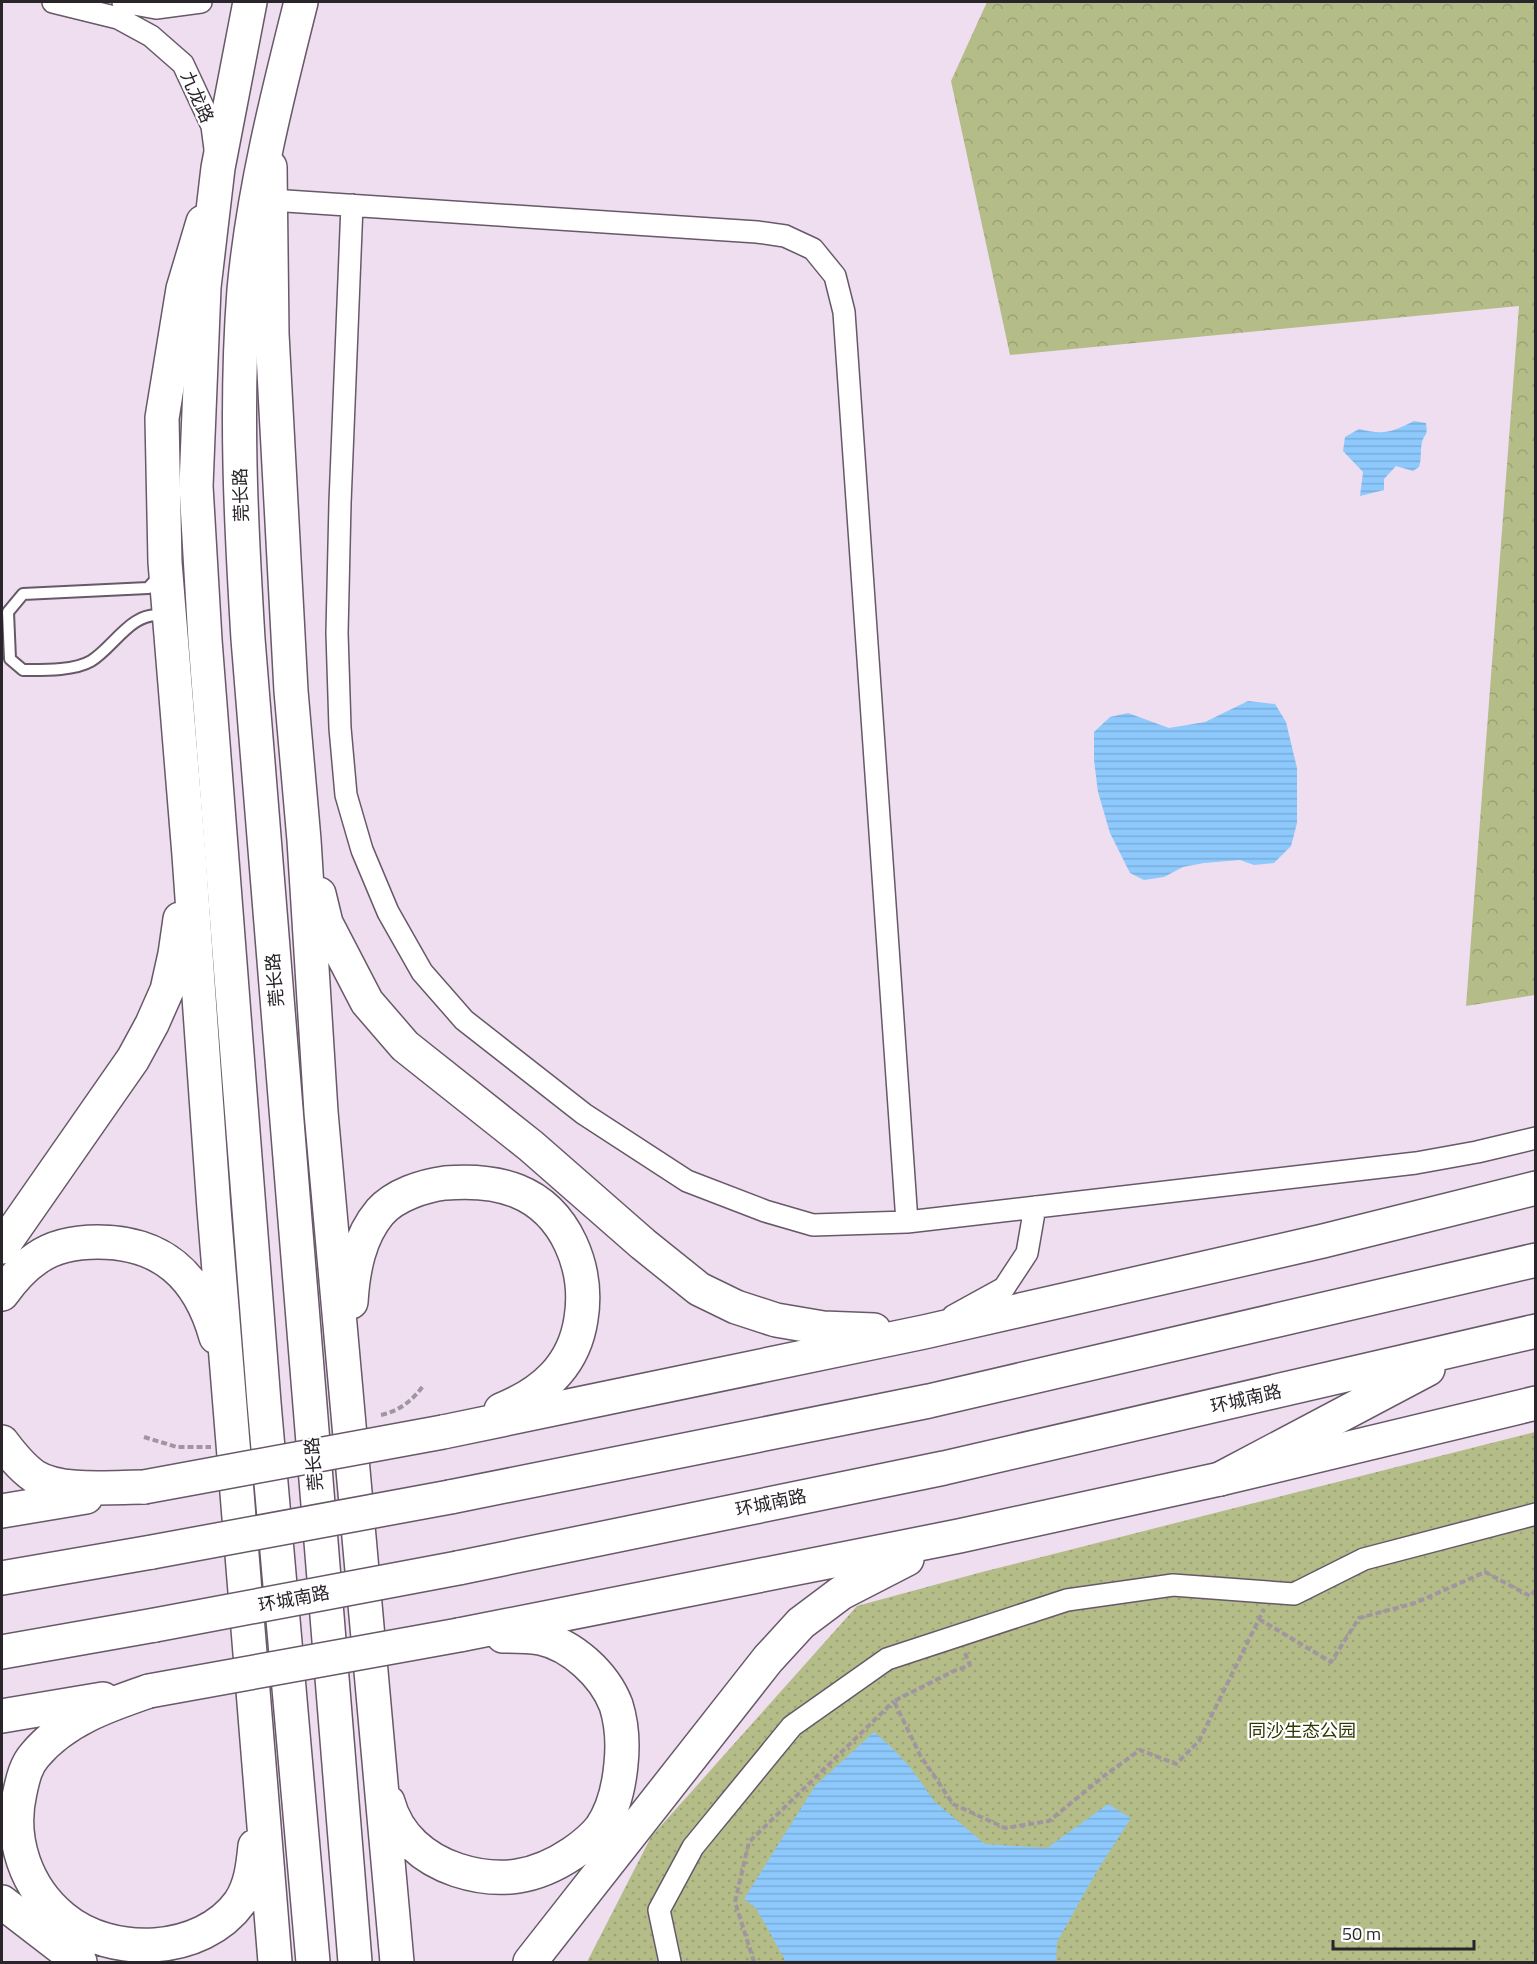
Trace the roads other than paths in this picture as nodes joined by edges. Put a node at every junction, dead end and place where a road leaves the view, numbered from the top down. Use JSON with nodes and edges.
{"nodes":[{"id":1,"x":53,"y":2,"type":"edge"},
{"id":2,"x":123,"y":2,"type":"edge"},
{"id":3,"x":201,"y":2,"type":"edge"},
{"id":4,"x":250,"y":2,"type":"edge"},
{"id":5,"x":301,"y":2,"type":"edge"},
{"id":6,"x":268,"y":132,"type":"junction"},
{"id":7,"x":218,"y":168,"type":"junction"},
{"id":8,"x":271,"y":200,"type":"junction"},
{"id":9,"x":352,"y":205,"type":"junction"},
{"id":10,"x":165,"y":562,"type":"junction"},
{"id":11,"x":170,"y":632,"type":"junction"},
{"id":12,"x":304,"y":840,"type":"junction"},
{"id":13,"x":189,"y":855,"type":"junction"},
{"id":14,"x":1536,"y":1138,"type":"edge"},
{"id":15,"x":1536,"y":1188,"type":"edge"},
{"id":16,"x":1035,"y":1207,"type":"junction"},
{"id":17,"x":907,"y":1222,"type":"junction"},
{"id":18,"x":2,"y":1247,"type":"edge"},
{"id":19,"x":1536,"y":1260,"type":"edge"},
{"id":20,"x":2,"y":1294,"type":"edge"},
{"id":21,"x":1536,"y":1331,"type":"edge"},
{"id":22,"x":924,"y":1332,"type":"junction"},
{"id":23,"x":1468,"y":1347,"type":"junction"},
{"id":24,"x":345,"y":1387,"type":"junction"},
{"id":25,"x":230,"y":1402,"type":"junction"},
{"id":26,"x":1536,"y":1403,"type":"edge"},
{"id":27,"x":443,"y":1432,"type":"junction"},
{"id":28,"x":2,"y":1442,"type":"edge"},
{"id":29,"x":1220,"y":1479,"type":"junction"},
{"id":30,"x":144,"y":1487,"type":"junction"},
{"id":31,"x":2,"y":1511,"type":"edge"},
{"id":32,"x":1536,"y":1514,"type":"edge"},
{"id":33,"x":959,"y":1536,"type":"junction"},
{"id":34,"x":2,"y":1578,"type":"edge"},
{"id":35,"x":459,"y":1635,"type":"junction"},
{"id":36,"x":2,"y":1652,"type":"edge"},
{"id":37,"x":149,"y":1691,"type":"junction"},
{"id":38,"x":2,"y":1716,"type":"edge"},
{"id":39,"x":379,"y":1765,"type":"junction"},
{"id":40,"x":260,"y":1778,"type":"junction"},
{"id":41,"x":2,"y":1902,"type":"edge"},
{"id":42,"x":80,"y":1962,"type":"edge"},
{"id":43,"x":275,"y":1962,"type":"edge"},
{"id":44,"x":313,"y":1962,"type":"edge"},
{"id":45,"x":355,"y":1962,"type":"edge"},
{"id":46,"x":397,"y":1962,"type":"edge"},
{"id":47,"x":530,"y":1962,"type":"edge"},
{"id":48,"x":670,"y":1962,"type":"edge"}],
"edges":[{"from":1,"to":7,"type":"street","name":"九龙路"},
{"from":2,"to":3,"type":"street"},
{"from":4,"to":7,"type":"main road"},
{"from":5,"to":6,"type":"main road","name":"莞长路"},
{"from":6,"to":8,"type":"main road"},
{"from":6,"to":45,"type":"main road","name":"莞长路"},
{"from":7,"to":10,"type":"main road"},
{"from":7,"to":44,"type":"main road"},
{"from":8,"to":9,"type":"street"},
{"from":8,"to":12,"type":"main road"},
{"from":9,"to":17,"type":"street"},
{"from":9,"to":17,"type":"street"},
{"from":10,"to":11,"type":"main road"},
{"from":10,"to":11,"type":"lane"},
{"from":11,"to":13,"type":"main road"},
{"from":12,"to":22,"type":"main road"},
{"from":12,"to":24,"type":"main road"},
{"from":13,"to":18,"type":"main road"},
{"from":13,"to":25,"type":"main road"},
{"from":14,"to":16,"type":"street"},
{"from":15,"to":22,"type":"main road"},
{"from":16,"to":17,"type":"street"},
{"from":16,"to":22,"type":"street"},
{"from":19,"to":34,"type":"main road","bridge":true},
{"from":20,"to":25,"type":"main road"},
{"from":21,"to":23,"type":"main road","name":"环城南路"},
{"from":22,"to":27,"type":"main road"},
{"from":23,"to":29,"type":"main road"},
{"from":23,"to":36,"type":"main road","name":"环城南路","bridge":true},
{"from":24,"to":27,"type":"main road"},
{"from":24,"to":39,"type":"main road"},
{"from":25,"to":40,"type":"main road"},
{"from":26,"to":29,"type":"main road"},
{"from":27,"to":30,"type":"main road","bridge":true},
{"from":28,"to":30,"type":"main road"},
{"from":29,"to":33,"type":"main road"},
{"from":30,"to":31,"type":"main road"},
{"from":32,"to":48,"type":"street"},
{"from":33,"to":35,"type":"main road"},
{"from":33,"to":47,"type":"main road"},
{"from":35,"to":37,"type":"main road","bridge":true},
{"from":35,"to":39,"type":"main road"},
{"from":37,"to":38,"type":"main road"},
{"from":37,"to":40,"type":"main road"},
{"from":39,"to":46,"type":"main road"},
{"from":40,"to":43,"type":"main road"},
{"from":41,"to":42,"type":"main road"}]}
